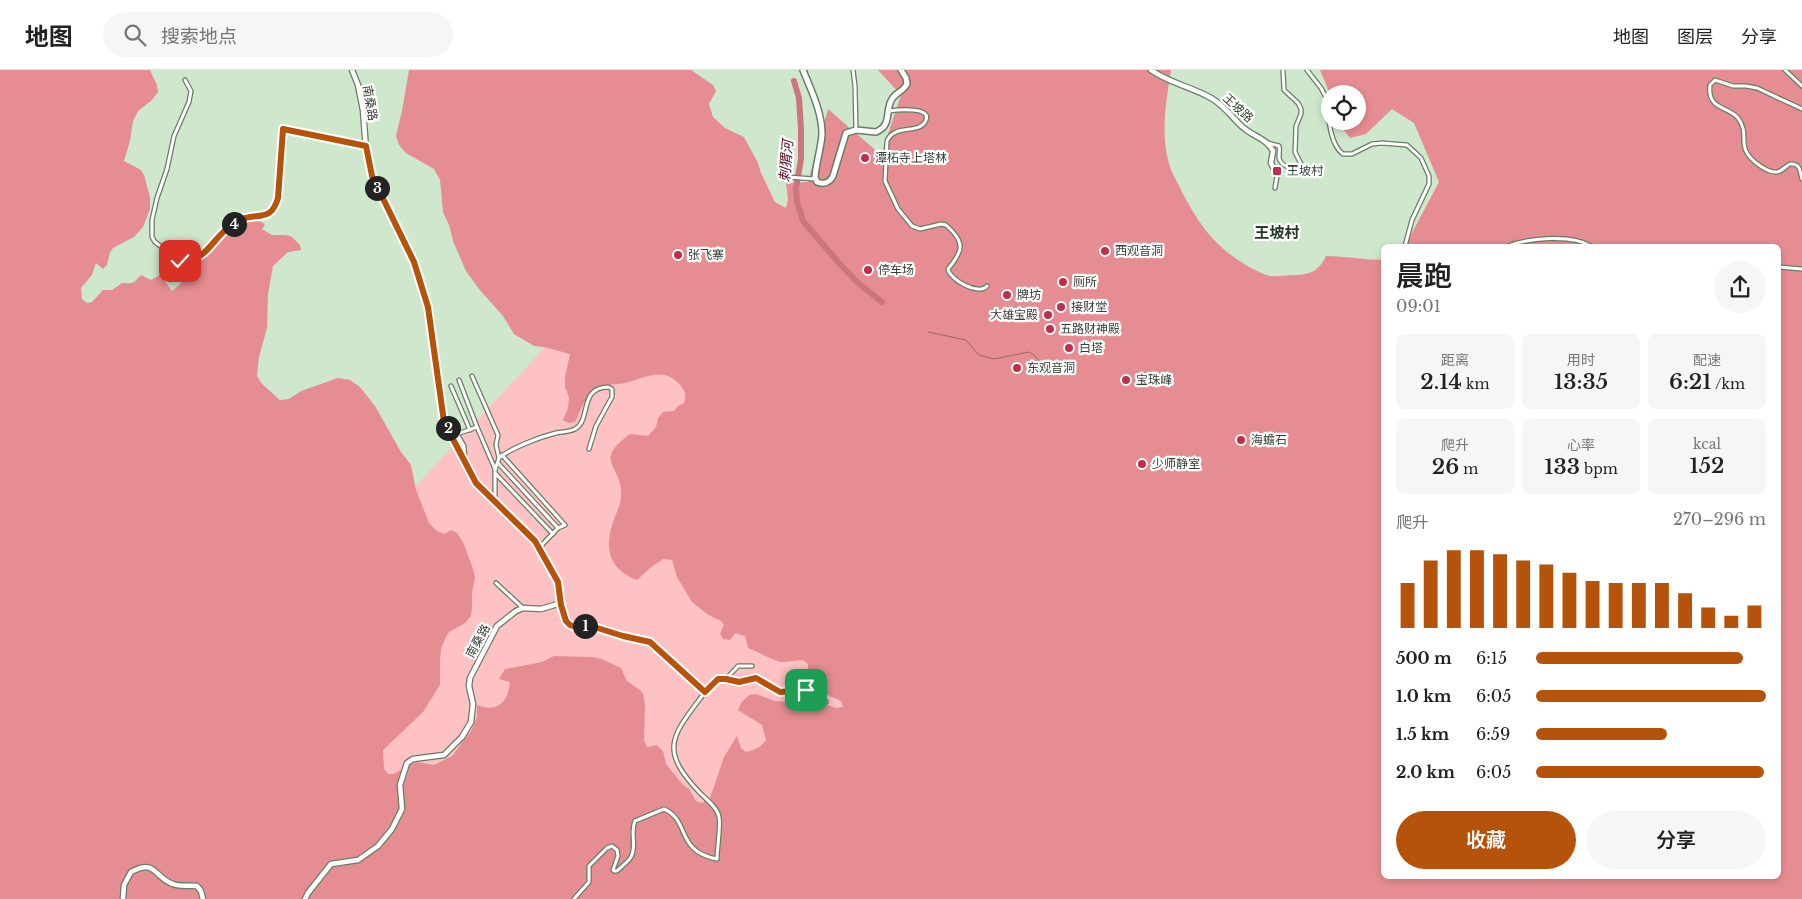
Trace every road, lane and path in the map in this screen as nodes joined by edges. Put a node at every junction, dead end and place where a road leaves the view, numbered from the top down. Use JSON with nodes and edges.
{"nodes":[{"id":1,"x":352,"y":70,"type":"edge"},
{"id":2,"x":803,"y":70,"type":"edge"},
{"id":3,"x":853,"y":70,"type":"edge"},
{"id":4,"x":901,"y":70,"type":"edge"},
{"id":5,"x":1151,"y":70,"type":"edge"},
{"id":6,"x":1282,"y":70,"type":"edge"},
{"id":7,"x":1307,"y":70,"type":"edge"},
{"id":8,"x":1785,"y":70,"type":"edge"},
{"id":9,"x":185,"y":80,"type":"dead end"},
{"id":10,"x":1802,"y":86,"type":"edge"},
{"id":11,"x":1321,"y":88,"type":"edge"},
{"id":12,"x":1802,"y":109,"type":"edge"},
{"id":13,"x":889,"y":112,"type":"junction"},
{"id":14,"x":856,"y":130,"type":"junction"},
{"id":15,"x":1331,"y":130,"type":"edge"},
{"id":16,"x":1268,"y":143,"type":"junction"},
{"id":17,"x":366,"y":146,"type":"junction"},
{"id":18,"x":781,"y":157,"type":"dead end"},
{"id":19,"x":1275,"y":171,"type":"joint"},
{"id":20,"x":814,"y":179,"type":"dead end"},
{"id":21,"x":1802,"y":179,"type":"edge"},
{"id":22,"x":1276,"y":188,"type":"dead end"},
{"id":23,"x":1406,"y":244,"type":"edge"},
{"id":24,"x":1516,"y":244,"type":"edge"},
{"id":25,"x":1585,"y":244,"type":"edge"},
{"id":26,"x":1781,"y":267,"type":"edge"},
{"id":27,"x":1802,"y":269,"type":"edge"},
{"id":28,"x":988,"y":286,"type":"dead end"},
{"id":29,"x":472,"y":376,"type":"dead end"},
{"id":30,"x":458,"y":380,"type":"dead end"},
{"id":31,"x":451,"y":386,"type":"dead end"},
{"id":32,"x":477,"y":427,"type":"junction"},
{"id":33,"x":470,"y":430,"type":"junction"},
{"id":34,"x":589,"y":449,"type":"dead end"},
{"id":35,"x":502,"y":455,"type":"junction"},
{"id":36,"x":499,"y":458,"type":"junction"},
{"id":37,"x":465,"y":462,"type":"junction"},
{"id":38,"x":498,"y":463,"type":"junction"},
{"id":39,"x":495,"y":472,"type":"junction"},
{"id":40,"x":495,"y":500,"type":"junction"},
{"id":41,"x":558,"y":528,"type":"junction"},
{"id":42,"x":553,"y":534,"type":"junction"},
{"id":43,"x":538,"y":549,"type":"junction"},
{"id":44,"x":496,"y":583,"type":"dead end"},
{"id":45,"x":561,"y":603,"type":"junction"},
{"id":46,"x":523,"y":608,"type":"junction"},
{"id":47,"x":752,"y":666,"type":"dead end"},
{"id":48,"x":726,"y":679,"type":"junction"},
{"id":49,"x":705,"y":692,"type":"junction"},
{"id":50,"x":826,"y":702,"type":"dead end"},
{"id":51,"x":123,"y":899,"type":"edge"},
{"id":52,"x":203,"y":899,"type":"edge"},
{"id":53,"x":305,"y":899,"type":"edge"},
{"id":54,"x":574,"y":899,"type":"edge"}],
"edges":[{"from":1,"to":17,"type":"street","name":"南桑路"},
{"from":2,"to":14,"type":"main road"},
{"from":3,"to":14,"type":"street"},
{"from":4,"to":13,"type":"main road"},
{"from":5,"to":16,"type":"street","name":"王坡路"},
{"from":6,"to":16,"type":"street"},
{"from":7,"to":11,"type":"street"},
{"from":8,"to":10,"type":"street"},
{"from":9,"to":17,"type":"street"},
{"from":12,"to":21,"type":"street"},
{"from":13,"to":14,"type":"main road"},
{"from":13,"to":28,"type":"street"},
{"from":15,"to":23,"type":"street"},
{"from":16,"to":19,"type":"street"},
{"from":17,"to":37,"type":"street","name":"南桑路"},
{"from":18,"to":20,"type":"street"},
{"from":19,"to":22,"type":"street"},
{"from":24,"to":25,"type":"street"},
{"from":26,"to":27,"type":"street"},
{"from":29,"to":36,"type":"street"},
{"from":30,"to":32,"type":"street"},
{"from":31,"to":33,"type":"street"},
{"from":32,"to":33,"type":"street"},
{"from":32,"to":39,"type":"street"},
{"from":33,"to":37,"type":"street"},
{"from":34,"to":35,"type":"street"},
{"from":35,"to":36,"type":"street"},
{"from":35,"to":41,"type":"street"},
{"from":36,"to":38,"type":"street"},
{"from":37,"to":40,"type":"street","name":"南桑路"},
{"from":38,"to":39,"type":"street"},
{"from":38,"to":41,"type":"street"},
{"from":39,"to":40,"type":"street"},
{"from":39,"to":42,"type":"street"},
{"from":40,"to":43,"type":"street","name":"南桑路"},
{"from":41,"to":42,"type":"street"},
{"from":42,"to":43,"type":"street"},
{"from":43,"to":45,"type":"street","name":"南桑路"},
{"from":44,"to":46,"type":"street"},
{"from":45,"to":46,"type":"street"},
{"from":45,"to":49,"type":"street"},
{"from":46,"to":53,"type":"street","name":"南桑路"},
{"from":47,"to":48,"type":"street"},
{"from":48,"to":49,"type":"street"},
{"from":48,"to":50,"type":"street"},
{"from":49,"to":54,"type":"street"},
{"from":51,"to":52,"type":"street"}]}
